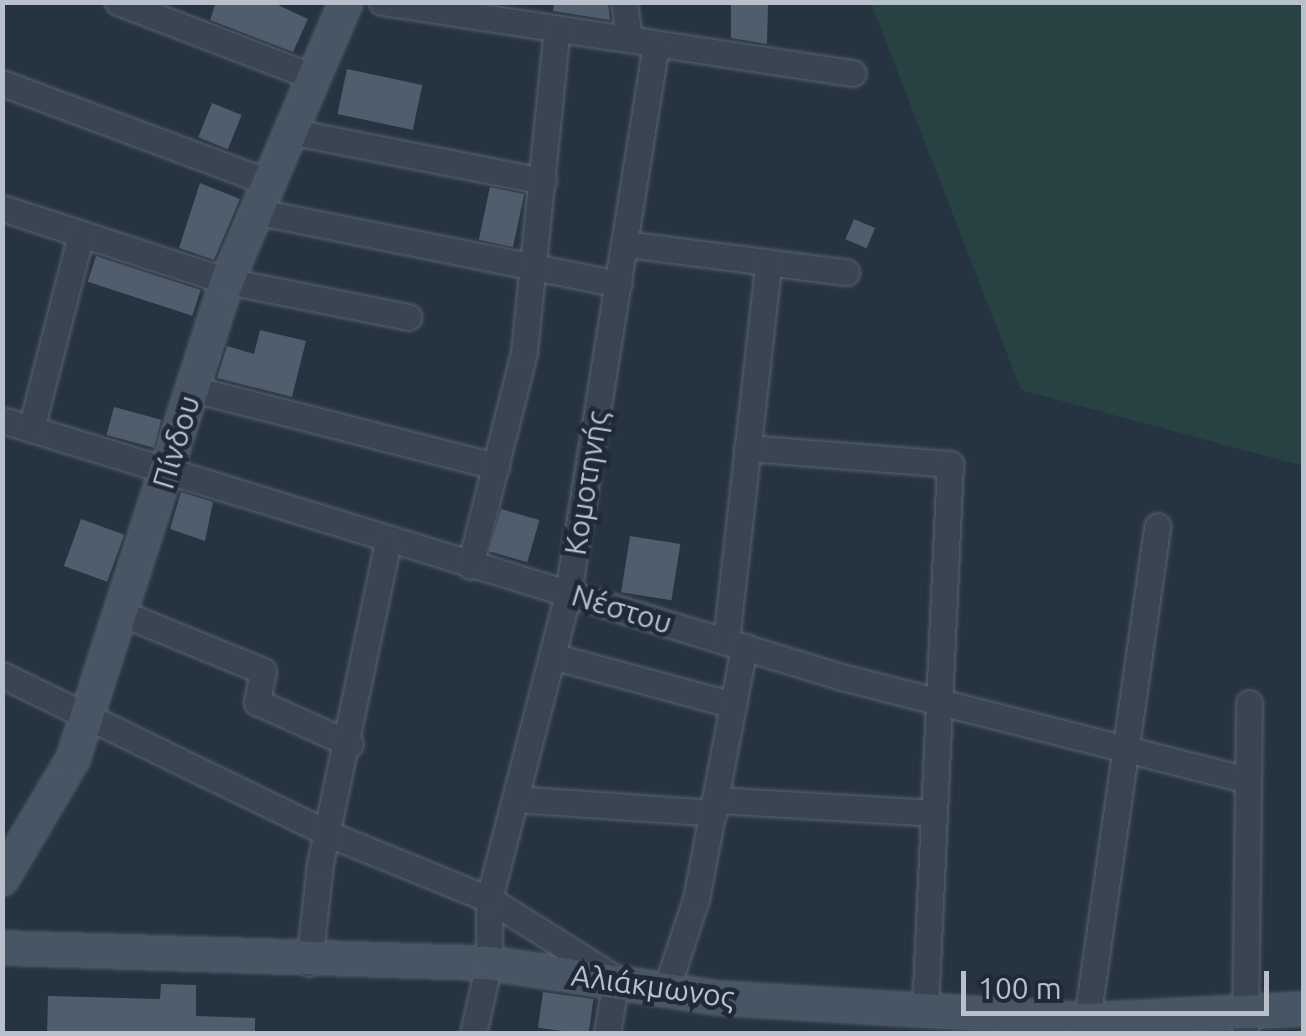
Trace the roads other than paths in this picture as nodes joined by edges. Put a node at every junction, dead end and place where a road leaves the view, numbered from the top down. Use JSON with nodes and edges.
{"nodes":[{"id":1,"x":118,"y":2,"type":"edge"},
{"id":2,"x":346,"y":2,"type":"edge"},
{"id":3,"x":382,"y":2,"type":"edge"},
{"id":4,"x":624,"y":2,"type":"edge"},
{"id":5,"x":558,"y":29,"type":"junction"},
{"id":6,"x":629,"y":40,"type":"junction"},
{"id":7,"x":656,"y":44,"type":"junction"},
{"id":8,"x":853,"y":73,"type":"dead end"},
{"id":9,"x":313,"y":77,"type":"junction"},
{"id":10,"x":2,"y":83,"type":"edge"},
{"id":11,"x":288,"y":131,"type":"junction"},
{"id":12,"x":543,"y":181,"type":"junction"},
{"id":13,"x":260,"y":196,"type":"junction"},
{"id":14,"x":2,"y":208,"type":"edge"},
{"id":15,"x":81,"y":234,"type":"junction"},
{"id":16,"x":626,"y":244,"type":"junction"},
{"id":17,"x":768,"y":264,"type":"junction"},
{"id":18,"x":534,"y":268,"type":"junction"},
{"id":19,"x":846,"y":272,"type":"dead end"},
{"id":20,"x":227,"y":281,"type":"junction"},
{"id":21,"x":620,"y":284,"type":"junction"},
{"id":22,"x":408,"y":317,"type":"dead end"},
{"id":23,"x":193,"y":389,"type":"junction"},
{"id":24,"x":2,"y":420,"type":"edge"},
{"id":25,"x":32,"y":429,"type":"junction"},
{"id":26,"x":748,"y":448,"type":"junction"},
{"id":27,"x":496,"y":466,"type":"junction"},
{"id":28,"x":167,"y":470,"type":"junction"},
{"id":29,"x":1157,"y":526,"type":"dead end"},
{"id":30,"x":388,"y":542,"type":"junction"},
{"id":31,"x":470,"y":566,"type":"junction"},
{"id":32,"x":568,"y":592,"type":"junction"},
{"id":33,"x":122,"y":613,"type":"junction"},
{"id":34,"x":735,"y":644,"type":"junction"},
{"id":35,"x":552,"y":656,"type":"junction"},
{"id":36,"x":2,"y":675,"type":"edge"},
{"id":37,"x":936,"y":698,"type":"junction"},
{"id":38,"x":1249,"y":703,"type":"dead end"},
{"id":39,"x":733,"y":705,"type":"junction"},
{"id":40,"x":88,"y":716,"type":"junction"},
{"id":41,"x":350,"y":744,"type":"junction"},
{"id":42,"x":1123,"y":748,"type":"junction"},
{"id":43,"x":1248,"y":780,"type":"junction"},
{"id":44,"x":515,"y":798,"type":"junction"},
{"id":45,"x":715,"y":806,"type":"junction"},
{"id":46,"x":932,"y":812,"type":"junction"},
{"id":47,"x":331,"y":835,"type":"junction"},
{"id":48,"x":2,"y":879,"type":"edge"},
{"id":49,"x":489,"y":899,"type":"junction"},
{"id":50,"x":2,"y":948,"type":"edge"},
{"id":51,"x":309,"y":963,"type":"junction"},
{"id":52,"x":489,"y":964,"type":"junction"},
{"id":53,"x":616,"y":979,"type":"junction"},
{"id":54,"x":666,"y":990,"type":"junction"},
{"id":55,"x":1304,"y":1009,"type":"edge"},
{"id":56,"x":925,"y":1011,"type":"junction"},
{"id":57,"x":1087,"y":1020,"type":"junction"},
{"id":58,"x":1245,"y":1023,"type":"edge"},
{"id":59,"x":1139,"y":1025,"type":"edge"},
{"id":60,"x":472,"y":1034,"type":"edge"},
{"id":61,"x":607,"y":1034,"type":"edge"}],
"edges":[{"from":1,"to":9,"type":"street"},
{"from":2,"to":9,"type":"street","name":"Πίνδου"},
{"from":3,"to":5,"type":"street"},
{"from":4,"to":6,"type":"street"},
{"from":5,"to":6,"type":"street"},
{"from":5,"to":12,"type":"street"},
{"from":6,"to":7,"type":"street"},
{"from":7,"to":8,"type":"street"},
{"from":7,"to":16,"type":"street","name":"Κομοτηνής"},
{"from":9,"to":11,"type":"street","name":"Πίνδου"},
{"from":10,"to":13,"type":"street"},
{"from":11,"to":12,"type":"street"},
{"from":11,"to":13,"type":"street","name":"Πίνδου"},
{"from":12,"to":18,"type":"street"},
{"from":13,"to":18,"type":"street"},
{"from":13,"to":20,"type":"street","name":"Πίνδου"},
{"from":14,"to":15,"type":"street"},
{"from":15,"to":20,"type":"street"},
{"from":15,"to":25,"type":"street"},
{"from":16,"to":17,"type":"street"},
{"from":16,"to":21,"type":"street","name":"Κομοτηνής"},
{"from":17,"to":19,"type":"street"},
{"from":17,"to":26,"type":"street"},
{"from":18,"to":21,"type":"street"},
{"from":18,"to":27,"type":"street"},
{"from":20,"to":22,"type":"street"},
{"from":20,"to":23,"type":"street","name":"Πίνδου"},
{"from":21,"to":32,"type":"street","name":"Κομοτηνής"},
{"from":23,"to":27,"type":"street"},
{"from":23,"to":28,"type":"street","name":"Πίνδου"},
{"from":24,"to":25,"type":"street","name":"Νέστου"},
{"from":25,"to":28,"type":"street","name":"Νέστου"},
{"from":26,"to":34,"type":"street"},
{"from":26,"to":37,"type":"street"},
{"from":27,"to":31,"type":"street"},
{"from":28,"to":30,"type":"street","name":"Νέστου"},
{"from":28,"to":33,"type":"street","name":"Πίνδου"},
{"from":29,"to":42,"type":"street"},
{"from":30,"to":31,"type":"street","name":"Νέστου"},
{"from":30,"to":41,"type":"street"},
{"from":31,"to":32,"type":"street","name":"Νέστου"},
{"from":32,"to":34,"type":"street","name":"Νέστου"},
{"from":32,"to":35,"type":"street","name":"Κομοτηνής"},
{"from":33,"to":40,"type":"street","name":"Πίνδου"},
{"from":33,"to":41,"type":"street"},
{"from":34,"to":37,"type":"street","name":"Νέστου"},
{"from":34,"to":39,"type":"street"},
{"from":35,"to":39,"type":"street"},
{"from":35,"to":44,"type":"street","name":"Κομοτηνής"},
{"from":36,"to":40,"type":"street"},
{"from":37,"to":42,"type":"street","name":"Νέστου"},
{"from":37,"to":46,"type":"street"},
{"from":38,"to":43,"type":"street"},
{"from":39,"to":45,"type":"street"},
{"from":40,"to":47,"type":"street"},
{"from":40,"to":48,"type":"street","name":"Πίνδου"},
{"from":41,"to":47,"type":"street"},
{"from":42,"to":43,"type":"street","name":"Νέστου"},
{"from":42,"to":57,"type":"street"},
{"from":43,"to":58,"type":"street"},
{"from":44,"to":45,"type":"street"},
{"from":44,"to":49,"type":"street","name":"Κομοτηνής"},
{"from":45,"to":46,"type":"street"},
{"from":45,"to":54,"type":"street"},
{"from":46,"to":56,"type":"street"},
{"from":47,"to":49,"type":"street"},
{"from":47,"to":51,"type":"street"},
{"from":49,"to":52,"type":"street","name":"Κομοτηνής"},
{"from":49,"to":53,"type":"street"},
{"from":50,"to":51,"type":"street","name":"Αλιάκμωνος"},
{"from":51,"to":52,"type":"street","name":"Αλιάκμωνος"},
{"from":52,"to":53,"type":"street","name":"Αλιάκμωνος"},
{"from":52,"to":60,"type":"street","name":"Κομοτηνής"},
{"from":53,"to":54,"type":"street","name":"Αλιάκμωνος"},
{"from":53,"to":61,"type":"street"},
{"from":54,"to":56,"type":"street","name":"Αλιάκμωνος"},
{"from":55,"to":58,"type":"street","name":"Αλιάκμωνος"},
{"from":56,"to":57,"type":"street","name":"Αλιάκμωνος"},
{"from":57,"to":59,"type":"street","name":"Αλιάκμωνος"},
{"from":58,"to":59,"type":"street","name":"Αλιάκμωνος"}]}
